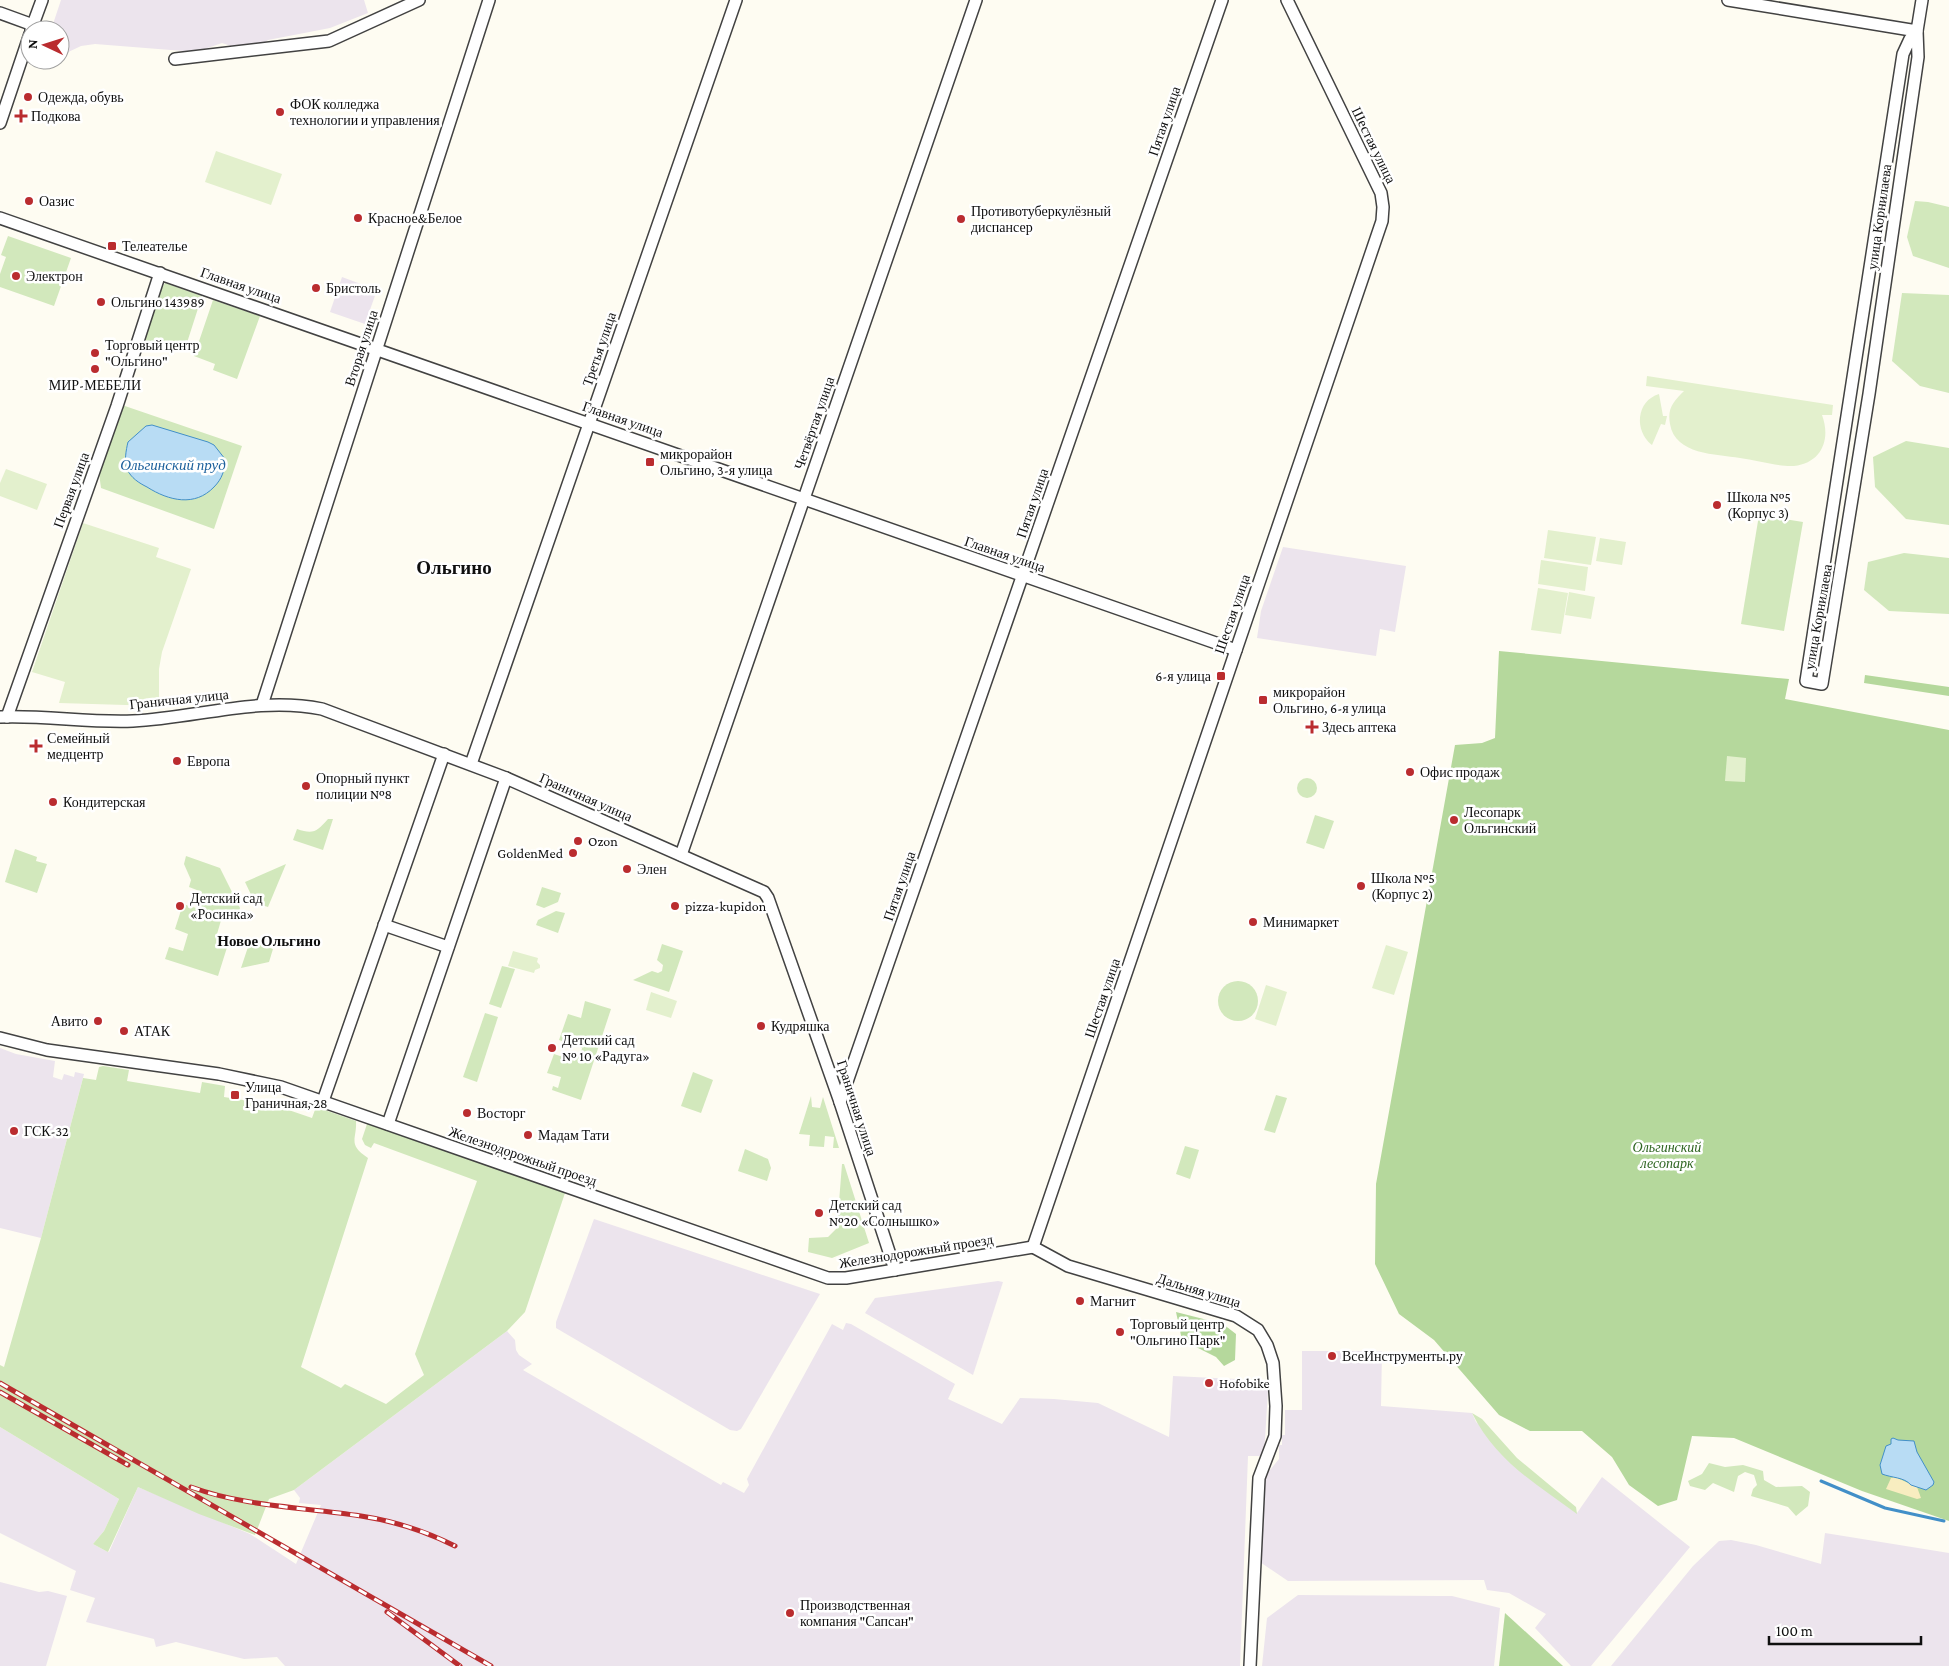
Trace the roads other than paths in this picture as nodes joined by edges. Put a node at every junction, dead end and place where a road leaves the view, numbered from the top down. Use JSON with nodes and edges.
{"nodes":[{"id":1,"x":42,"y":0,"type":"edge"},
{"id":2,"x":419,"y":0,"type":"edge"},
{"id":3,"x":489,"y":0,"type":"edge"},
{"id":4,"x":736,"y":0,"type":"edge"},
{"id":5,"x":976,"y":0,"type":"edge"},
{"id":6,"x":1222,"y":0,"type":"edge"},
{"id":7,"x":1287,"y":0,"type":"edge"},
{"id":8,"x":1728,"y":0,"type":"edge"},
{"id":9,"x":1922,"y":0,"type":"edge"},
{"id":10,"x":0,"y":13,"type":"edge"},
{"id":11,"x":35,"y":20,"type":"edge"},
{"id":12,"x":20,"y":24,"type":"edge"},
{"id":13,"x":1917,"y":31,"type":"junction"},
{"id":14,"x":175,"y":59,"type":"dead end"},
{"id":15,"x":20,"y":65,"type":"edge"},
{"id":16,"x":0,"y":123,"type":"edge"},
{"id":17,"x":0,"y":218,"type":"edge"},
{"id":18,"x":160,"y":273,"type":"junction"},
{"id":19,"x":376,"y":349,"type":"junction"},
{"id":20,"x":589,"y":423,"type":"junction"},
{"id":21,"x":804,"y":498,"type":"junction"},
{"id":22,"x":1022,"y":576,"type":"junction"},
{"id":23,"x":1236,"y":650,"type":"junction"},
{"id":24,"x":262,"y":705,"type":"junction"},
{"id":25,"x":4,"y":717,"type":"edge"},
{"id":26,"x":444,"y":754,"type":"junction"},
{"id":27,"x":470,"y":764,"type":"junction"},
{"id":28,"x":506,"y":778,"type":"junction"},
{"id":29,"x":680,"y":855,"type":"junction"},
{"id":30,"x":384,"y":926,"type":"junction"},
{"id":31,"x":448,"y":947,"type":"junction"},
{"id":32,"x":0,"y":1038,"type":"edge"},
{"id":33,"x":323,"y":1101,"type":"junction"},
{"id":34,"x":840,"y":1102,"type":"junction"},
{"id":35,"x":388,"y":1124,"type":"junction"},
{"id":36,"x":1033,"y":1248,"type":"junction"},
{"id":37,"x":895,"y":1270,"type":"junction"},
{"id":38,"x":1250,"y":1666,"type":"edge"}],
"edges":[{"from":1,"to":11,"type":"street"},
{"from":2,"to":14,"type":"street"},
{"from":3,"to":19,"type":"street","name":"Вторая улица"},
{"from":4,"to":20,"type":"street","name":"Третья улица"},
{"from":5,"to":21,"type":"street","name":"Четвёртая улица"},
{"from":6,"to":22,"type":"street","name":"Пятая улица"},
{"from":7,"to":23,"type":"street","name":"Шестая улица"},
{"from":8,"to":13,"type":"street"},
{"from":9,"to":13,"type":"street","name":"улица Корнилаева"},
{"from":10,"to":12,"type":"street"},
{"from":13,"to":13,"type":"street","name":"улица Корнилаева"},
{"from":15,"to":16,"type":"street"},
{"from":17,"to":18,"type":"street","name":"Главная улица"},
{"from":18,"to":19,"type":"street","name":"Главная улица"},
{"from":18,"to":25,"type":"street","name":"Первая улица"},
{"from":19,"to":20,"type":"street","name":"Главная улица"},
{"from":19,"to":24,"type":"street","name":"Вторая улица"},
{"from":20,"to":21,"type":"street","name":"Главная улица"},
{"from":20,"to":27,"type":"street","name":"Третья улица"},
{"from":21,"to":22,"type":"street","name":"Главная улица"},
{"from":21,"to":29,"type":"street","name":"Четвёртая улица"},
{"from":22,"to":23,"type":"street","name":"Главная улица"},
{"from":22,"to":34,"type":"street","name":"Пятая улица"},
{"from":23,"to":36,"type":"street","name":"Шестая улица"},
{"from":24,"to":25,"type":"street","name":"Граничная улица"},
{"from":24,"to":26,"type":"street","name":"Граничная улица"},
{"from":26,"to":27,"type":"street","name":"Граничная улица"},
{"from":26,"to":30,"type":"street"},
{"from":27,"to":28,"type":"street","name":"Граничная улица"},
{"from":28,"to":29,"type":"street","name":"Граничная улица"},
{"from":28,"to":31,"type":"street"},
{"from":29,"to":34,"type":"street","name":"Граничная улица"},
{"from":30,"to":31,"type":"street"},
{"from":30,"to":33,"type":"street"},
{"from":31,"to":35,"type":"street"},
{"from":32,"to":33,"type":"street","name":"Железнодорожный проезд"},
{"from":33,"to":35,"type":"street","name":"Железнодорожный проезд"},
{"from":34,"to":37,"type":"street","name":"Граничная улица"},
{"from":35,"to":37,"type":"street","name":"Железнодорожный проезд"},
{"from":36,"to":37,"type":"street","name":"Железнодорожный проезд"},
{"from":36,"to":38,"type":"street","name":"Дальняя улица"}]}
